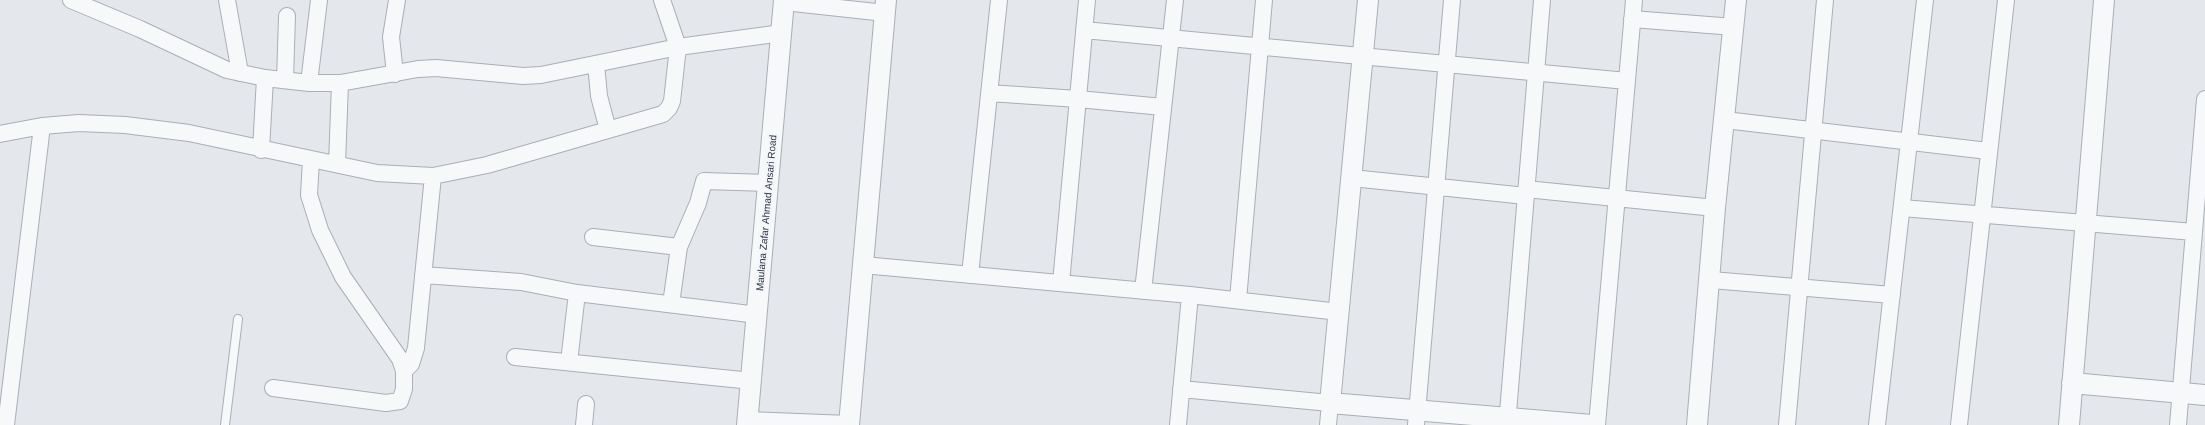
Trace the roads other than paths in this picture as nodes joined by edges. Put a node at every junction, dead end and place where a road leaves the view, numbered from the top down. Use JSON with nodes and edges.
{"nodes":[{"id":1,"x":71,"y":0,"type":"edge"},
{"id":2,"x":227,"y":0,"type":"edge"},
{"id":3,"x":319,"y":0,"type":"edge"},
{"id":4,"x":397,"y":0,"type":"edge"},
{"id":5,"x":662,"y":0,"type":"edge"},
{"id":6,"x":999,"y":0,"type":"edge"},
{"id":7,"x":1087,"y":0,"type":"edge"},
{"id":8,"x":1175,"y":0,"type":"edge"},
{"id":9,"x":1264,"y":0,"type":"edge"},
{"id":10,"x":1368,"y":0,"type":"edge"},
{"id":11,"x":1452,"y":0,"type":"edge"},
{"id":12,"x":1542,"y":0,"type":"edge"},
{"id":13,"x":1634,"y":0,"type":"edge"},
{"id":14,"x":1736,"y":0,"type":"edge"},
{"id":15,"x":1825,"y":0,"type":"edge"},
{"id":16,"x":1925,"y":0,"type":"edge"},
{"id":17,"x":2006,"y":0,"type":"edge"},
{"id":18,"x":2104,"y":0,"type":"edge"},
{"id":19,"x":784,"y":1,"type":"edge"},
{"id":20,"x":886,"y":6,"type":"edge"},
{"id":21,"x":287,"y":16,"type":"dead end"},
{"id":22,"x":1632,"y":19,"type":"junction"},
{"id":23,"x":1734,"y":27,"type":"junction"},
{"id":24,"x":1084,"y":30,"type":"junction"},
{"id":25,"x":782,"y":34,"type":"junction"},
{"id":26,"x":1171,"y":38,"type":"junction"},
{"id":27,"x":678,"y":47,"type":"junction"},
{"id":28,"x":1260,"y":47,"type":"junction"},
{"id":29,"x":1363,"y":56,"type":"junction"},
{"id":30,"x":596,"y":64,"type":"junction"},
{"id":31,"x":1446,"y":64,"type":"junction"},
{"id":32,"x":1536,"y":72,"type":"junction"},
{"id":33,"x":240,"y":73,"type":"junction"},
{"id":34,"x":395,"y":74,"type":"junction"},
{"id":35,"x":265,"y":78,"type":"junction"},
{"id":36,"x":285,"y":80,"type":"junction"},
{"id":37,"x":1627,"y":81,"type":"junction"},
{"id":38,"x":309,"y":83,"type":"junction"},
{"id":39,"x":340,"y":83,"type":"junction"},
{"id":40,"x":989,"y":94,"type":"junction"},
{"id":41,"x":1078,"y":99,"type":"junction"},
{"id":42,"x":2205,"y":99,"type":"edge"},
{"id":43,"x":1163,"y":107,"type":"junction"},
{"id":44,"x":1725,"y":120,"type":"junction"},
{"id":45,"x":42,"y":126,"type":"junction"},
{"id":46,"x":608,"y":130,"type":"junction"},
{"id":47,"x":1814,"y":131,"type":"junction"},
{"id":48,"x":0,"y":134,"type":"edge"},
{"id":49,"x":1910,"y":142,"type":"junction"},
{"id":50,"x":261,"y":150,"type":"junction"},
{"id":51,"x":1988,"y":151,"type":"junction"},
{"id":52,"x":311,"y":159,"type":"junction"},
{"id":53,"x":337,"y":164,"type":"junction"},
{"id":54,"x":433,"y":176,"type":"junction"},
{"id":55,"x":1352,"y":178,"type":"junction"},
{"id":56,"x":769,"y":183,"type":"junction"},
{"id":57,"x":1436,"y":188,"type":"junction"},
{"id":58,"x":1526,"y":192,"type":"junction"},
{"id":59,"x":1616,"y":197,"type":"junction"},
{"id":60,"x":1715,"y":208,"type":"junction"},
{"id":61,"x":1902,"y":208,"type":"junction"},
{"id":62,"x":1981,"y":214,"type":"junction"},
{"id":63,"x":2085,"y":223,"type":"junction"},
{"id":64,"x":2194,"y":232,"type":"junction"},
{"id":65,"x":593,"y":237,"type":"dead end"},
{"id":66,"x":679,"y":247,"type":"junction"},
{"id":67,"x":863,"y":265,"type":"junction"},
{"id":68,"x":423,"y":275,"type":"junction"},
{"id":69,"x":970,"y":275,"type":"junction"},
{"id":70,"x":1710,"y":280,"type":"junction"},
{"id":71,"x":1060,"y":283,"type":"junction"},
{"id":72,"x":1799,"y":288,"type":"junction"},
{"id":73,"x":1143,"y":290,"type":"junction"},
{"id":74,"x":577,"y":294,"type":"junction"},
{"id":75,"x":1190,"y":295,"type":"junction"},
{"id":76,"x":1892,"y":295,"type":"junction"},
{"id":77,"x":1238,"y":300,"type":"junction"},
{"id":78,"x":671,"y":304,"type":"junction"},
{"id":79,"x":1339,"y":312,"type":"junction"},
{"id":80,"x":758,"y":315,"type":"junction"},
{"id":81,"x":238,"y":319,"type":"dead end"},
{"id":82,"x":515,"y":357,"type":"dead end"},
{"id":83,"x":569,"y":362,"type":"junction"},
{"id":84,"x":404,"y":371,"type":"junction"},
{"id":85,"x":752,"y":381,"type":"junction"},
{"id":86,"x":2072,"y":383,"type":"junction"},
{"id":87,"x":5,"y":388,"type":"edge"},
{"id":88,"x":273,"y":388,"type":"dead end"},
{"id":89,"x":1181,"y":389,"type":"junction"},
{"id":90,"x":2180,"y":393,"type":"junction"},
{"id":91,"x":2205,"y":395,"type":"edge"},
{"id":92,"x":1330,"y":403,"type":"junction"},
{"id":93,"x":586,"y":404,"type":"dead end"},
{"id":94,"x":1417,"y":418,"type":"edge"},
{"id":95,"x":1507,"y":421,"type":"edge"},
{"id":96,"x":747,"y":422,"type":"edge"},
{"id":97,"x":849,"y":424,"type":"edge"},
{"id":98,"x":6,"y":425,"type":"edge"},
{"id":99,"x":225,"y":425,"type":"edge"},
{"id":100,"x":584,"y":425,"type":"edge"},
{"id":101,"x":1178,"y":425,"type":"edge"},
{"id":102,"x":1328,"y":425,"type":"edge"},
{"id":103,"x":1589,"y":425,"type":"edge"},
{"id":104,"x":1697,"y":425,"type":"edge"},
{"id":105,"x":1787,"y":425,"type":"edge"},
{"id":106,"x":1877,"y":425,"type":"edge"},
{"id":107,"x":1959,"y":425,"type":"edge"},
{"id":108,"x":2069,"y":425,"type":"edge"},
{"id":109,"x":2178,"y":425,"type":"edge"}],
"edges":[{"from":1,"to":33,"type":"street"},
{"from":2,"to":33,"type":"street"},
{"from":3,"to":38,"type":"street"},
{"from":4,"to":34,"type":"street"},
{"from":5,"to":27,"type":"street"},
{"from":6,"to":40,"type":"street"},
{"from":7,"to":24,"type":"street"},
{"from":8,"to":26,"type":"street"},
{"from":9,"to":28,"type":"street"},
{"from":10,"to":29,"type":"street"},
{"from":11,"to":31,"type":"street"},
{"from":12,"to":32,"type":"street"},
{"from":13,"to":22,"type":"street"},
{"from":14,"to":23,"type":"street"},
{"from":15,"to":47,"type":"street"},
{"from":16,"to":49,"type":"street"},
{"from":17,"to":51,"type":"street"},
{"from":18,"to":63,"type":"street"},
{"from":19,"to":20,"type":"street"},
{"from":19,"to":25,"type":"street","name":"Maulana Zafar Ahmad Ansari Road"},
{"from":20,"to":67,"type":"street"},
{"from":21,"to":36,"type":"street"},
{"from":22,"to":23,"type":"street"},
{"from":22,"to":37,"type":"street"},
{"from":23,"to":44,"type":"street"},
{"from":24,"to":26,"type":"street"},
{"from":24,"to":41,"type":"street"},
{"from":25,"to":27,"type":"street"},
{"from":25,"to":56,"type":"street","name":"Maulana Zafar Ahmad Ansari Road"},
{"from":26,"to":28,"type":"street"},
{"from":26,"to":43,"type":"street"},
{"from":27,"to":30,"type":"street"},
{"from":27,"to":46,"type":"street"},
{"from":28,"to":29,"type":"street"},
{"from":28,"to":77,"type":"street"},
{"from":29,"to":31,"type":"street"},
{"from":29,"to":55,"type":"street"},
{"from":30,"to":34,"type":"street"},
{"from":30,"to":46,"type":"street"},
{"from":31,"to":32,"type":"street"},
{"from":31,"to":57,"type":"street"},
{"from":32,"to":37,"type":"street"},
{"from":32,"to":58,"type":"street"},
{"from":33,"to":35,"type":"street"},
{"from":34,"to":39,"type":"street"},
{"from":35,"to":36,"type":"street"},
{"from":35,"to":50,"type":"street"},
{"from":36,"to":38,"type":"street"},
{"from":37,"to":59,"type":"street"},
{"from":38,"to":39,"type":"street"},
{"from":39,"to":53,"type":"street"},
{"from":40,"to":41,"type":"street"},
{"from":40,"to":69,"type":"street"},
{"from":41,"to":43,"type":"street"},
{"from":41,"to":71,"type":"street"},
{"from":42,"to":64,"type":"street"},
{"from":43,"to":73,"type":"street"},
{"from":44,"to":47,"type":"street"},
{"from":44,"to":60,"type":"street"},
{"from":45,"to":48,"type":"street"},
{"from":45,"to":50,"type":"street"},
{"from":45,"to":87,"type":"street"},
{"from":46,"to":54,"type":"street"},
{"from":47,"to":49,"type":"street"},
{"from":47,"to":72,"type":"street"},
{"from":49,"to":51,"type":"street"},
{"from":49,"to":61,"type":"street"},
{"from":50,"to":52,"type":"street"},
{"from":51,"to":62,"type":"street"},
{"from":52,"to":53,"type":"street"},
{"from":52,"to":84,"type":"street"},
{"from":53,"to":54,"type":"street"},
{"from":54,"to":68,"type":"street"},
{"from":55,"to":57,"type":"street"},
{"from":55,"to":79,"type":"street"},
{"from":56,"to":66,"type":"street"},
{"from":56,"to":80,"type":"street","name":"Maulana Zafar Ahmad Ansari Road"},
{"from":57,"to":58,"type":"street"},
{"from":57,"to":94,"type":"street"},
{"from":58,"to":59,"type":"street"},
{"from":58,"to":95,"type":"street"},
{"from":59,"to":60,"type":"street"},
{"from":59,"to":103,"type":"street"},
{"from":60,"to":70,"type":"street"},
{"from":61,"to":62,"type":"street"},
{"from":61,"to":76,"type":"street"},
{"from":62,"to":63,"type":"street"},
{"from":62,"to":107,"type":"street"},
{"from":63,"to":64,"type":"street"},
{"from":63,"to":86,"type":"street"},
{"from":64,"to":90,"type":"street"},
{"from":65,"to":66,"type":"street"},
{"from":66,"to":78,"type":"street"},
{"from":67,"to":69,"type":"street"},
{"from":67,"to":97,"type":"street"},
{"from":68,"to":74,"type":"street"},
{"from":68,"to":84,"type":"street"},
{"from":69,"to":71,"type":"street"},
{"from":70,"to":72,"type":"street"},
{"from":70,"to":104,"type":"street"},
{"from":71,"to":73,"type":"street"},
{"from":72,"to":76,"type":"street"},
{"from":72,"to":105,"type":"street"},
{"from":73,"to":75,"type":"street"},
{"from":74,"to":78,"type":"street"},
{"from":74,"to":83,"type":"street"},
{"from":75,"to":77,"type":"street"},
{"from":75,"to":89,"type":"street"},
{"from":76,"to":106,"type":"street"},
{"from":77,"to":79,"type":"street"},
{"from":78,"to":80,"type":"street"},
{"from":79,"to":92,"type":"street"},
{"from":80,"to":85,"type":"street","name":"Maulana Zafar Ahmad Ansari Road"},
{"from":81,"to":99,"type":"lane"},
{"from":82,"to":83,"type":"street"},
{"from":83,"to":85,"type":"street"},
{"from":84,"to":88,"type":"street"},
{"from":85,"to":96,"type":"street","name":"Maulana Zafar Ahmad Ansari Road"},
{"from":86,"to":90,"type":"street"},
{"from":86,"to":108,"type":"street"},
{"from":87,"to":98,"type":"street"},
{"from":89,"to":92,"type":"street"},
{"from":89,"to":101,"type":"street"},
{"from":90,"to":91,"type":"street"},
{"from":90,"to":109,"type":"street"},
{"from":92,"to":94,"type":"street"},
{"from":92,"to":102,"type":"street"},
{"from":93,"to":100,"type":"street"},
{"from":94,"to":95,"type":"street"},
{"from":95,"to":103,"type":"street"},
{"from":96,"to":97,"type":"street"}]}
